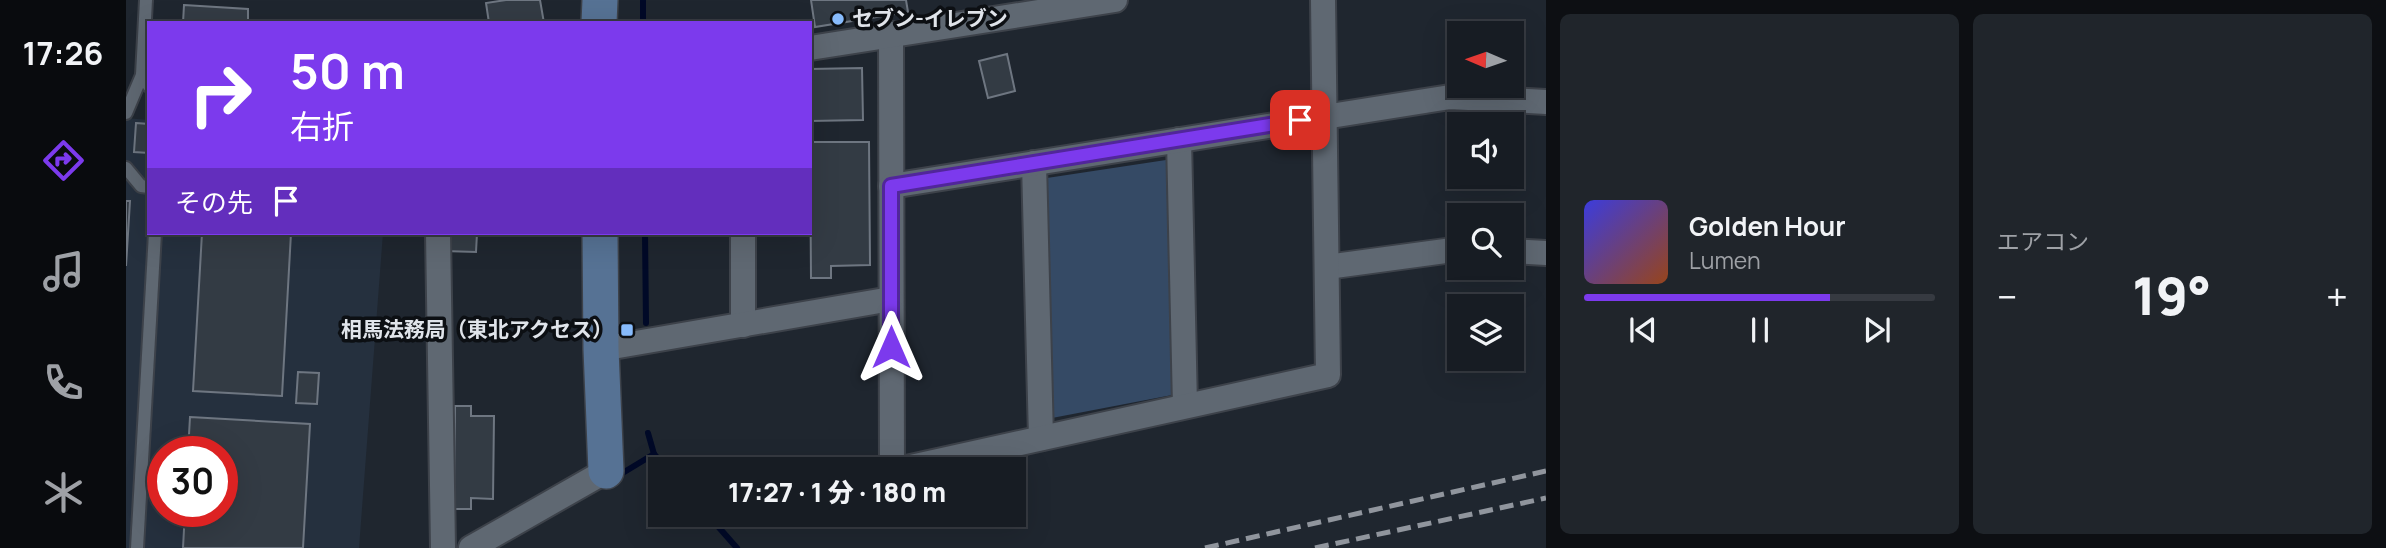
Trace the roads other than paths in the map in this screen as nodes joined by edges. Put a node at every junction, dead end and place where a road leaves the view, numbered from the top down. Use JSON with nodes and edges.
{"nodes":[{"id":1,"x":146,"y":0,"type":"edge"},
{"id":2,"x":600,"y":0,"type":"edge"},
{"id":3,"x":1115,"y":0,"type":"edge"},
{"id":4,"x":1323,"y":0,"type":"edge"},
{"id":5,"x":600,"y":21,"type":"edge"},
{"id":6,"x":891,"y":34,"type":"junction"},
{"id":7,"x":812,"y":48,"type":"edge"},
{"id":8,"x":145,"y":80,"type":"edge"},
{"id":9,"x":1546,"y":102,"type":"edge"},
{"id":10,"x":126,"y":113,"type":"edge"},
{"id":11,"x":1325,"y":116,"type":"junction"},
{"id":12,"x":1179,"y":140,"type":"junction"},
{"id":13,"x":1034,"y":163,"type":"junction"},
{"id":14,"x":126,"y":168,"type":"edge"},
{"id":15,"x":891,"y":186,"type":"junction"},
{"id":16,"x":147,"y":187,"type":"edge"},
{"id":17,"x":155,"y":235,"type":"edge"},
{"id":18,"x":438,"y":235,"type":"edge"},
{"id":19,"x":600,"y":235,"type":"edge"},
{"id":20,"x":743,"y":235,"type":"edge"},
{"id":21,"x":1447,"y":251,"type":"edge"},
{"id":22,"x":1524,"y":252,"type":"edge"},
{"id":23,"x":1546,"y":253,"type":"edge"},
{"id":24,"x":1327,"y":268,"type":"junction"},
{"id":25,"x":891,"y":299,"type":"junction"},
{"id":26,"x":743,"y":325,"type":"junction"},
{"id":27,"x":601,"y":349,"type":"junction"},
{"id":28,"x":1185,"y":406,"type":"junction"},
{"id":29,"x":1041,"y":438,"type":"junction"},
{"id":30,"x":892,"y":457,"type":"edge"},
{"id":31,"x":956,"y":457,"type":"edge"},
{"id":32,"x":606,"y":471,"type":"joint"},
{"id":33,"x":137,"y":548,"type":"edge"},
{"id":34,"x":443,"y":548,"type":"edge"},
{"id":35,"x":471,"y":548,"type":"edge"}],
"edges":[{"from":1,"to":8,"type":"lane"},
{"from":2,"to":5,"type":"street"},
{"from":3,"to":6,"type":"street"},
{"from":4,"to":11,"type":"street"},
{"from":6,"to":7,"type":"street"},
{"from":6,"to":15,"type":"street"},
{"from":8,"to":10,"type":"lane"},
{"from":9,"to":11,"type":"street"},
{"from":11,"to":12,"type":"street"},
{"from":11,"to":24,"type":"street"},
{"from":12,"to":13,"type":"street"},
{"from":12,"to":28,"type":"street"},
{"from":13,"to":15,"type":"street"},
{"from":13,"to":29,"type":"street"},
{"from":14,"to":16,"type":"lane"},
{"from":15,"to":25,"type":"street"},
{"from":17,"to":33,"type":"lane"},
{"from":18,"to":34,"type":"street"},
{"from":19,"to":27,"type":"street"},
{"from":20,"to":26,"type":"street"},
{"from":21,"to":24,"type":"street"},
{"from":22,"to":23,"type":"street"},
{"from":24,"to":28,"type":"street"},
{"from":25,"to":26,"type":"street"},
{"from":25,"to":30,"type":"street"},
{"from":26,"to":27,"type":"street"},
{"from":27,"to":32,"type":"street"},
{"from":28,"to":29,"type":"street"},
{"from":29,"to":31,"type":"street"},
{"from":32,"to":35,"type":"street"}]}
